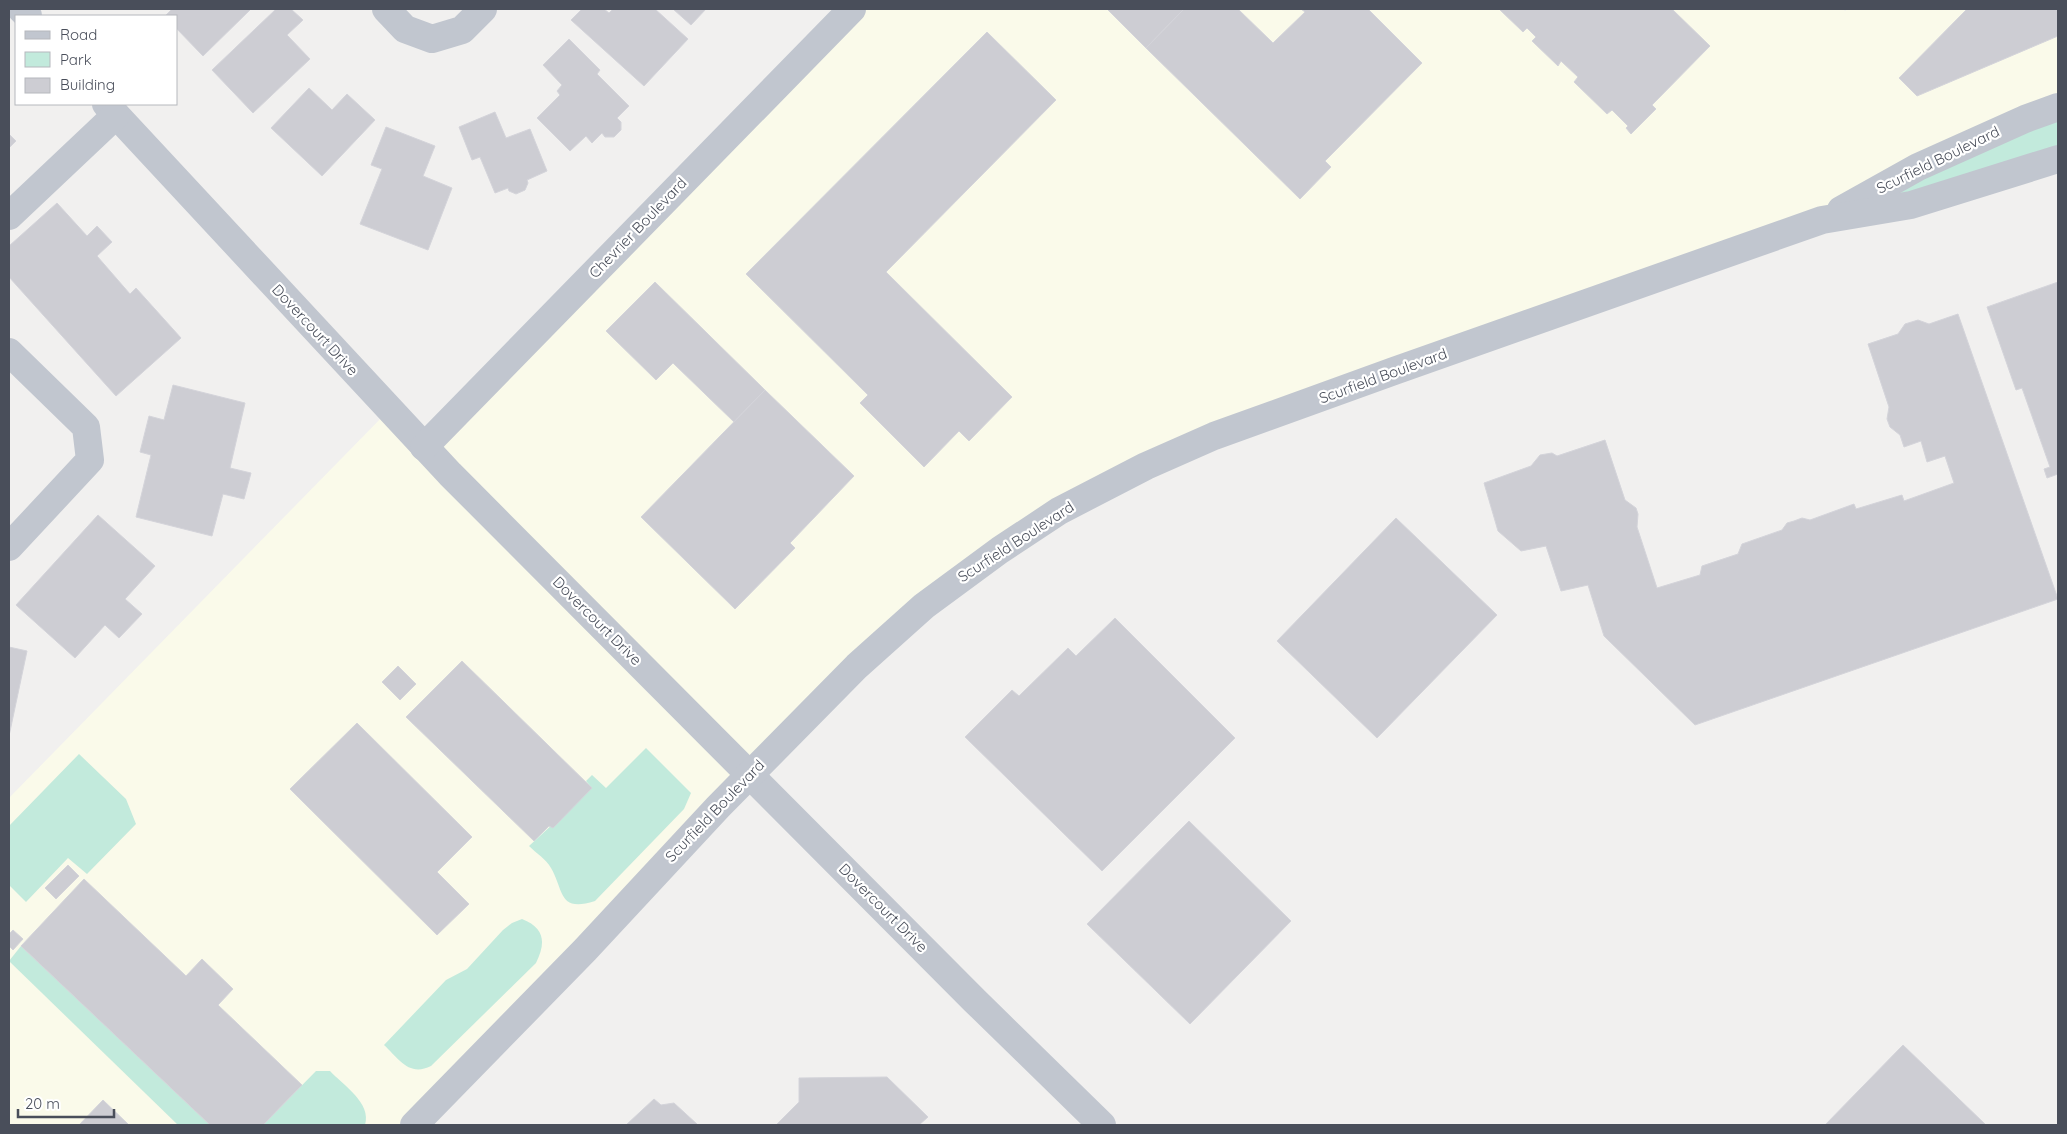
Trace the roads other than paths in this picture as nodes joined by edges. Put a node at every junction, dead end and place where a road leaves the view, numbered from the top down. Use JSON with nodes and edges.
{"nodes":[{"id":1,"x":386,"y":9,"type":"edge"},
{"id":2,"x":483,"y":9,"type":"edge"},
{"id":3,"x":852,"y":9,"type":"edge"},
{"id":4,"x":2058,"y":107,"type":"edge"},
{"id":5,"x":111,"y":109,"type":"edge"},
{"id":6,"x":2058,"y":159,"type":"edge"},
{"id":7,"x":9,"y":216,"type":"edge"},
{"id":8,"x":1822,"y":220,"type":"junction"},
{"id":9,"x":9,"y":352,"type":"edge"},
{"id":10,"x":424,"y":446,"type":"junction"},
{"id":11,"x":9,"y":547,"type":"edge"},
{"id":12,"x":750,"y":774,"type":"junction"},
{"id":13,"x":414,"y":1125,"type":"edge"},
{"id":14,"x":1102,"y":1125,"type":"edge"}],
"edges":[{"from":1,"to":2,"type":"street"},
{"from":3,"to":10,"type":"street","name":"Chevrier Boulevard"},
{"from":4,"to":8,"type":"street","name":"Scurfield Boulevard"},
{"from":5,"to":7,"type":"street"},
{"from":5,"to":10,"type":"street","name":"Dovercourt Drive"},
{"from":6,"to":8,"type":"street","name":"Scurfield Boulevard"},
{"from":8,"to":12,"type":"street","name":"Scurfield Boulevard"},
{"from":9,"to":11,"type":"street"},
{"from":10,"to":12,"type":"street","name":"Dovercourt Drive"},
{"from":12,"to":13,"type":"street","name":"Scurfield Boulevard"},
{"from":12,"to":14,"type":"street","name":"Dovercourt Drive"}]}
